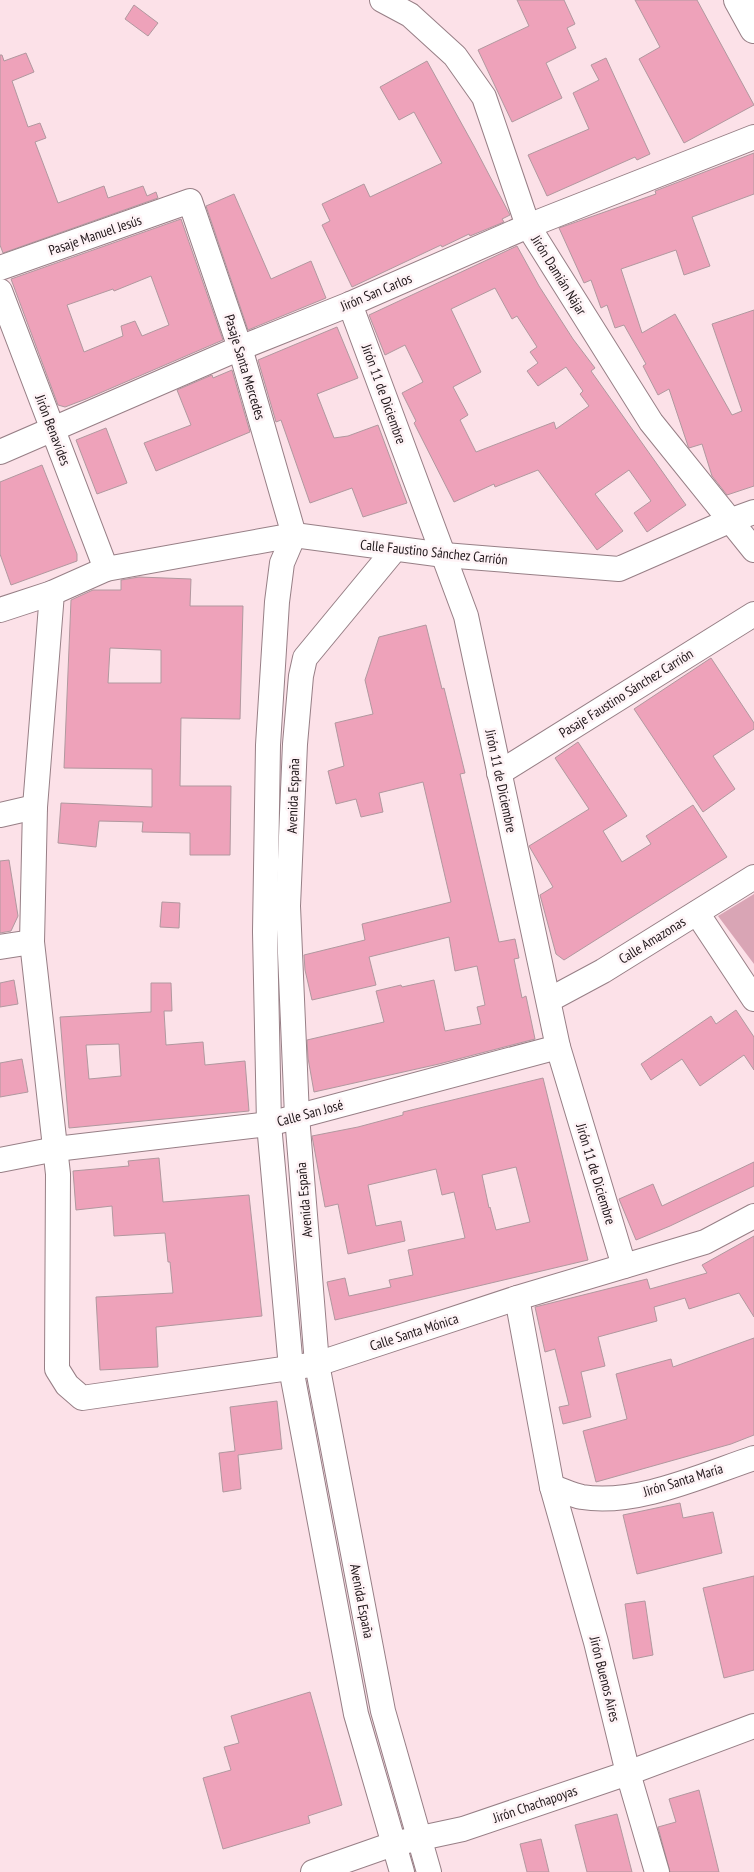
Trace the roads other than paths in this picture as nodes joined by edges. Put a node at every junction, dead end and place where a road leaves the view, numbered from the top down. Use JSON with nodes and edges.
{"nodes":[{"id":1,"x":382,"y":0,"type":"edge"},
{"id":2,"x":738,"y":0,"type":"edge"},
{"id":3,"x":754,"y":29,"type":"edge"},
{"id":4,"x":754,"y":137,"type":"edge"},
{"id":5,"x":190,"y":201,"type":"joint"},
{"id":6,"x":528,"y":226,"type":"junction"},
{"id":7,"x":0,"y":268,"type":"edge"},
{"id":8,"x":0,"y":292,"type":"edge"},
{"id":9,"x":350,"y":304,"type":"junction"},
{"id":10,"x":240,"y":348,"type":"junction"},
{"id":11,"x":54,"y":430,"type":"junction"},
{"id":12,"x":0,"y":452,"type":"edge"},
{"id":13,"x":754,"y":512,"type":"edge"},
{"id":14,"x":729,"y":521,"type":"junction"},
{"id":15,"x":294,"y":535,"type":"junction"},
{"id":16,"x":395,"y":549,"type":"junction"},
{"id":17,"x":754,"y":550,"type":"edge"},
{"id":18,"x":444,"y":555,"type":"junction"},
{"id":19,"x":106,"y":569,"type":"junction"},
{"id":20,"x":52,"y":593,"type":"junction"},
{"id":21,"x":0,"y":610,"type":"edge"},
{"id":22,"x":754,"y":614,"type":"edge"},
{"id":23,"x":499,"y":772,"type":"junction"},
{"id":24,"x":34,"y":807,"type":"junction"},
{"id":25,"x":0,"y":815,"type":"edge"},
{"id":26,"x":754,"y":877,"type":"edge"},
{"id":27,"x":265,"y":888,"type":"junction"},
{"id":28,"x":289,"y":888,"type":"junction"},
{"id":29,"x":697,"y":913,"type":"junction"},
{"id":30,"x":32,"y":942,"type":"junction"},
{"id":31,"x":0,"y":947,"type":"edge"},
{"id":32,"x":754,"y":999,"type":"edge"},
{"id":33,"x":549,"y":1000,"type":"junction"},
{"id":34,"x":558,"y":1047,"type":"junction"},
{"id":35,"x":297,"y":1116,"type":"junction"},
{"id":36,"x":269,"y":1124,"type":"junction"},
{"id":37,"x":56,"y":1150,"type":"junction"},
{"id":38,"x":0,"y":1160,"type":"edge"},
{"id":39,"x":754,"y":1216,"type":"edge"},
{"id":40,"x":624,"y":1266,"type":"junction"},
{"id":41,"x":517,"y":1298,"type":"junction"},
{"id":42,"x":317,"y":1364,"type":"junction"},
{"id":43,"x":291,"y":1368,"type":"junction"},
{"id":44,"x":754,"y":1458,"type":"edge"},
{"id":45,"x":552,"y":1487,"type":"junction"},
{"id":46,"x":754,"y":1726,"type":"edge"},
{"id":47,"x":628,"y":1774,"type":"junction"},
{"id":48,"x":420,"y":1839,"type":"junction"},
{"id":49,"x":393,"y":1844,"type":"junction"},
{"id":50,"x":312,"y":1872,"type":"edge"},
{"id":51,"x":402,"y":1872,"type":"edge"},
{"id":52,"x":429,"y":1872,"type":"edge"},
{"id":53,"x":657,"y":1872,"type":"edge"}],
"edges":[{"from":1,"to":6,"type":"street","name":"Jirón Damián Nájar"},
{"from":2,"to":3,"type":"main road"},
{"from":4,"to":6,"type":"street","name":"Jirón San Carlos"},
{"from":5,"to":7,"type":"street","name":"Pasaje Manuel Jesús"},
{"from":5,"to":10,"type":"street","name":"Pasaje Santa Mercedes"},
{"from":6,"to":9,"type":"street","name":"Jirón San Carlos"},
{"from":6,"to":14,"type":"street","name":"Jirón Damián Nájar"},
{"from":8,"to":11,"type":"street","name":"Jirón Benavides"},
{"from":9,"to":10,"type":"street","name":"Jirón San Carlos"},
{"from":9,"to":18,"type":"street","name":"Jirón 11 de Diciembre"},
{"from":10,"to":11,"type":"street","name":"Jirón San Carlos"},
{"from":10,"to":15,"type":"street","name":"Pasaje Santa Mercedes"},
{"from":11,"to":12,"type":"street","name":"Jirón San Carlos"},
{"from":11,"to":19,"type":"street","name":"Jirón Benavides"},
{"from":13,"to":14,"type":"street","name":"Calle Faustino Sánchez Carrión"},
{"from":14,"to":17,"type":"street","name":"Jirón Damián Nájar"},
{"from":14,"to":18,"type":"street","name":"Calle Faustino Sánchez Carrión"},
{"from":15,"to":16,"type":"street","name":"Calle Faustino Sánchez Carrión"},
{"from":15,"to":19,"type":"street","name":"Calle Faustino Sánchez Carrión"},
{"from":15,"to":27,"type":"street","name":"Avenida España"},
{"from":16,"to":18,"type":"street","name":"Calle Faustino Sánchez Carrión"},
{"from":16,"to":28,"type":"street","name":"Avenida España"},
{"from":18,"to":23,"type":"street","name":"Jirón 11 de Diciembre"},
{"from":19,"to":20,"type":"street","name":"Calle Faustino Sánchez Carrión"},
{"from":20,"to":21,"type":"street","name":"Calle Faustino Sánchez Carrión"},
{"from":20,"to":24,"type":"street"},
{"from":22,"to":23,"type":"street","name":"Pasaje Faustino Sánchez Carrión"},
{"from":23,"to":33,"type":"street","name":"Jirón 11 de Diciembre"},
{"from":24,"to":25,"type":"street"},
{"from":24,"to":30,"type":"street"},
{"from":26,"to":29,"type":"street","name":"Calle Amazonas"},
{"from":27,"to":28,"type":"street"},
{"from":27,"to":36,"type":"street","name":"Avenida España"},
{"from":28,"to":35,"type":"street","name":"Avenida España"},
{"from":29,"to":32,"type":"street"},
{"from":29,"to":33,"type":"street","name":"Calle Amazonas"},
{"from":30,"to":31,"type":"street"},
{"from":30,"to":37,"type":"street"},
{"from":33,"to":34,"type":"street","name":"Jirón 11 de Diciembre"},
{"from":34,"to":35,"type":"street","name":"Calle San José"},
{"from":34,"to":40,"type":"street","name":"Jirón 11 de Diciembre"},
{"from":35,"to":36,"type":"street","name":"Calle San José"},
{"from":35,"to":42,"type":"street","name":"Avenida España"},
{"from":36,"to":37,"type":"street","name":"Calle San José"},
{"from":36,"to":43,"type":"street","name":"Avenida España"},
{"from":37,"to":38,"type":"street","name":"Calle San José"},
{"from":37,"to":43,"type":"street","name":"Calle Santa Mónica"},
{"from":39,"to":40,"type":"street","name":"Calle Santa Mónica"},
{"from":40,"to":41,"type":"street","name":"Calle Santa Mónica"},
{"from":41,"to":42,"type":"street","name":"Calle Santa Mónica"},
{"from":41,"to":45,"type":"street","name":"Jirón Buenos Aires"},
{"from":42,"to":43,"type":"street","name":"Calle Santa Mónica"},
{"from":42,"to":48,"type":"street","name":"Avenida España"},
{"from":43,"to":49,"type":"street","name":"Avenida España"},
{"from":44,"to":45,"type":"street","name":"Jirón Santa María"},
{"from":45,"to":47,"type":"street","name":"Jirón Buenos Aires"},
{"from":46,"to":47,"type":"street","name":"Jirón Chachapoyas"},
{"from":47,"to":48,"type":"street","name":"Jirón Chachapoyas"},
{"from":47,"to":53,"type":"street","name":"Jirón Buenos Aires"},
{"from":48,"to":49,"type":"street","name":"Jirón Chachapoyas"},
{"from":48,"to":52,"type":"street","name":"Avenida España"},
{"from":49,"to":50,"type":"street","name":"Jirón Chachapoyas"},
{"from":49,"to":51,"type":"street","name":"Avenida España"}]}
